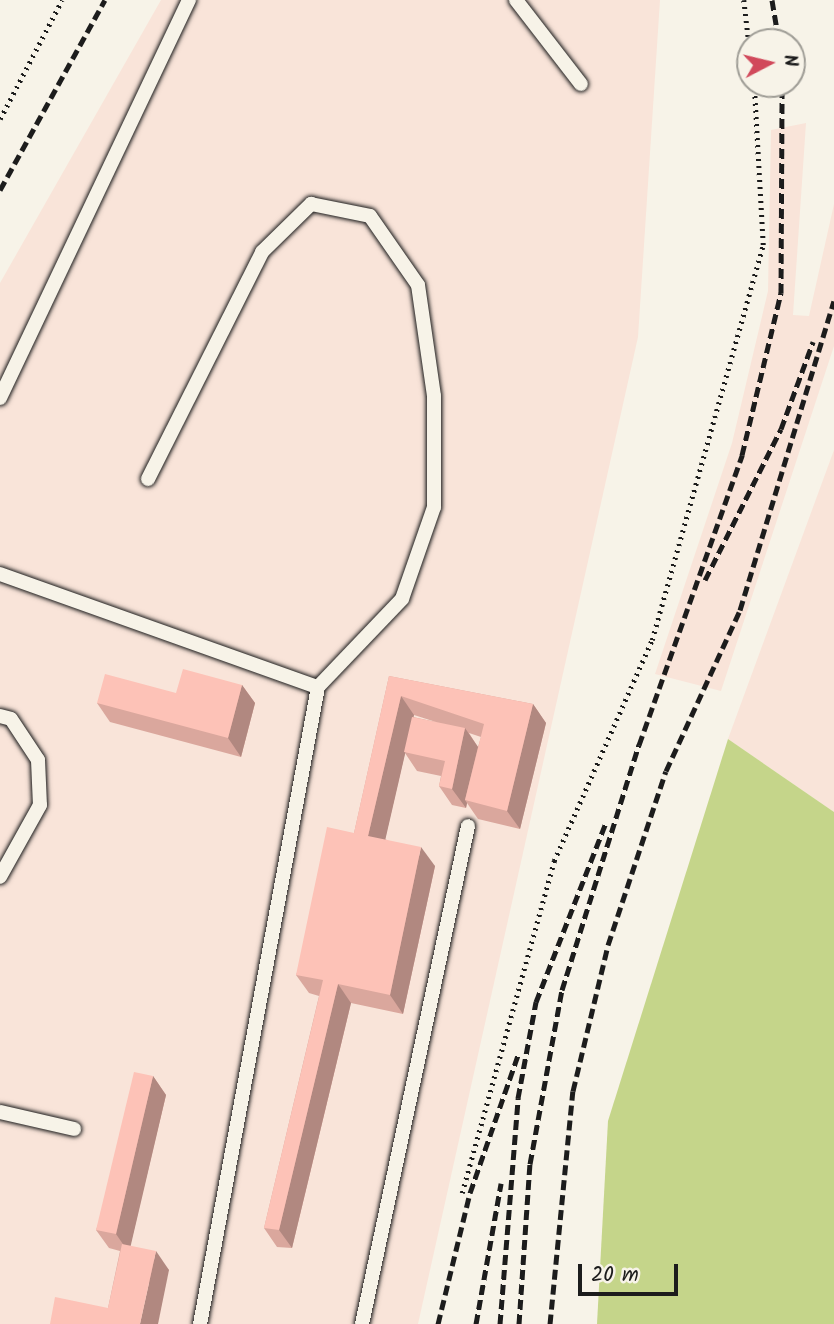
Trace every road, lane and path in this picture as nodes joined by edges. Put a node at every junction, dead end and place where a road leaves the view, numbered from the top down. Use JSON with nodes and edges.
{"nodes":[{"id":1,"x":62,"y":0,"type":"edge"},
{"id":2,"x":189,"y":0,"type":"edge"},
{"id":3,"x":516,"y":0,"type":"edge"},
{"id":4,"x":744,"y":0,"type":"edge"},
{"id":5,"x":747,"y":28,"type":"edge"},
{"id":6,"x":581,"y":84,"type":"dead end"},
{"id":7,"x":755,"y":98,"type":"edge"},
{"id":8,"x":0,"y":118,"type":"edge"},
{"id":9,"x":0,"y":398,"type":"edge"},
{"id":10,"x":148,"y":479,"type":"dead end"},
{"id":11,"x":0,"y":574,"type":"edge"},
{"id":12,"x":318,"y":687,"type":"junction"},
{"id":13,"x":0,"y":716,"type":"edge"},
{"id":14,"x":468,"y":826,"type":"edge"},
{"id":15,"x":0,"y":877,"type":"edge"},
{"id":16,"x":0,"y":1112,"type":"edge"},
{"id":17,"x":74,"y":1129,"type":"dead end"},
{"id":18,"x":462,"y":1193,"type":"dead end"},
{"id":19,"x":200,"y":1324,"type":"edge"},
{"id":20,"x":362,"y":1324,"type":"edge"}],
"edges":[{"from":1,"to":8,"type":"path"},
{"from":2,"to":9,"type":"lane"},
{"from":3,"to":6,"type":"lane"},
{"from":4,"to":5,"type":"path"},
{"from":7,"to":18,"type":"path"},
{"from":10,"to":12,"type":"lane"},
{"from":11,"to":12,"type":"lane"},
{"from":12,"to":19,"type":"lane"},
{"from":13,"to":15,"type":"lane"},
{"from":14,"to":20,"type":"lane"},
{"from":16,"to":17,"type":"lane"}]}
